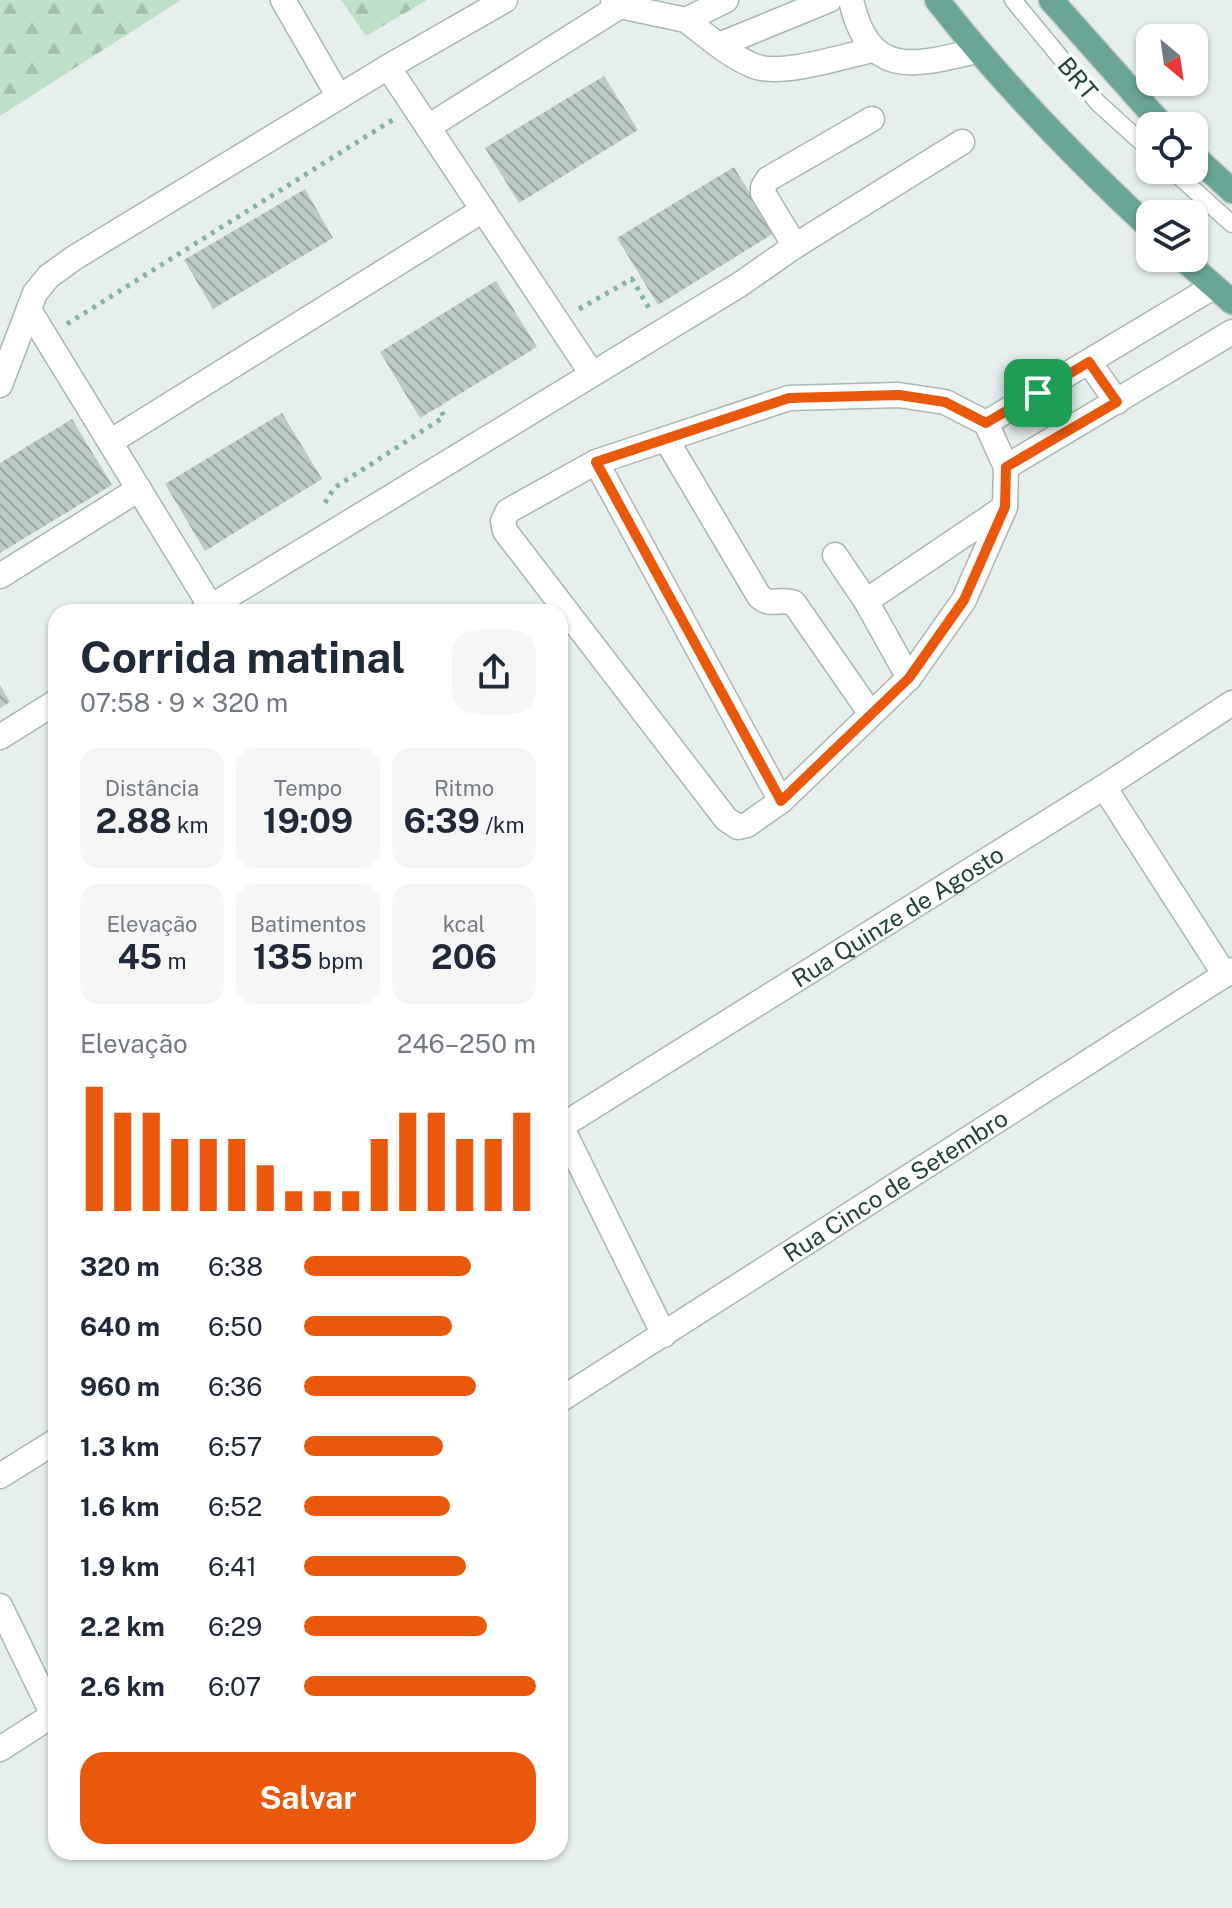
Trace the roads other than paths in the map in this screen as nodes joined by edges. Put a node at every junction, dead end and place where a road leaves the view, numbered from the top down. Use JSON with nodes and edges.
{"nodes":[{"id":1,"x":283,"y":0,"type":"edge"},
{"id":2,"x":505,"y":0,"type":"edge"},
{"id":3,"x":726,"y":0,"type":"edge"},
{"id":4,"x":829,"y":0,"type":"edge"},
{"id":5,"x":851,"y":0,"type":"edge"},
{"id":6,"x":937,"y":0,"type":"edge"},
{"id":7,"x":1013,"y":0,"type":"edge"},
{"id":8,"x":1051,"y":0,"type":"edge"},
{"id":9,"x":616,"y":3,"type":"edge"},
{"id":10,"x":686,"y":20,"type":"junction"},
{"id":11,"x":719,"y":45,"type":"junction"},
{"id":12,"x":873,"y":50,"type":"junction"},
{"id":13,"x":976,"y":51,"type":"junction"},
{"id":14,"x":388,"y":67,"type":"junction"},
{"id":15,"x":339,"y":97,"type":"junction"},
{"id":16,"x":1151,"y":112,"type":"edge"},
{"id":17,"x":872,"y":119,"type":"dead end"},
{"id":18,"x":428,"y":127,"type":"junction"},
{"id":19,"x":1136,"y":137,"type":"edge"},
{"id":20,"x":962,"y":142,"type":"dead end"},
{"id":21,"x":1208,"y":167,"type":"edge"},
{"id":22,"x":1227,"y":181,"type":"edge"},
{"id":23,"x":1188,"y":184,"type":"edge"},
{"id":24,"x":483,"y":210,"type":"junction"},
{"id":25,"x":1136,"y":214,"type":"edge"},
{"id":26,"x":1232,"y":224,"type":"edge"},
{"id":27,"x":795,"y":246,"type":"junction"},
{"id":28,"x":1198,"y":272,"type":"edge"},
{"id":29,"x":1223,"y":294,"type":"edge"},
{"id":30,"x":29,"y":310,"type":"junction"},
{"id":31,"x":1232,"y":332,"type":"edge"},
{"id":32,"x":1089,"y":362,"type":"junction"},
{"id":33,"x":592,"y":374,"type":"junction"},
{"id":34,"x":0,"y":385,"type":"edge"},
{"id":35,"x":1117,"y":402,"type":"junction"},
{"id":36,"x":986,"y":423,"type":"junction"},
{"id":37,"x":666,"y":439,"type":"junction"},
{"id":38,"x":110,"y":442,"type":"junction"},
{"id":39,"x":596,"y":462,"type":"junction"},
{"id":40,"x":1006,"y":467,"type":"junction"},
{"id":41,"x":139,"y":489,"type":"junction"},
{"id":42,"x":1005,"y":507,"type":"junction"},
{"id":43,"x":835,"y":555,"type":"dead end"},
{"id":44,"x":0,"y":576,"type":"edge"},
{"id":45,"x":866,"y":601,"type":"junction"},
{"id":46,"x":203,"y":604,"type":"edge"},
{"id":47,"x":214,"y":604,"type":"edge"},
{"id":48,"x":561,"y":604,"type":"edge"},
{"id":49,"x":568,"y":613,"type":"edge"},
{"id":50,"x":909,"y":678,"type":"junction"},
{"id":51,"x":1232,"y":703,"type":"edge"},
{"id":52,"x":48,"y":707,"type":"edge"},
{"id":53,"x":871,"y":714,"type":"junction"},
{"id":54,"x":0,"y":737,"type":"edge"},
{"id":55,"x":1104,"y":787,"type":"junction"},
{"id":56,"x":781,"y":801,"type":"junction"},
{"id":57,"x":1228,"y":973,"type":"edge"},
{"id":58,"x":568,"y":1122,"type":"edge"},
{"id":59,"x":568,"y":1143,"type":"edge"},
{"id":60,"x":664,"y":1335,"type":"junction"},
{"id":61,"x":568,"y":1395,"type":"edge"},
{"id":62,"x":48,"y":1446,"type":"edge"},
{"id":63,"x":0,"y":1476,"type":"edge"},
{"id":64,"x":0,"y":1606,"type":"edge"},
{"id":65,"x":48,"y":1702,"type":"edge"},
{"id":66,"x":48,"y":1718,"type":"edge"},
{"id":67,"x":0,"y":1749,"type":"edge"}],
"edges":[{"from":1,"to":15,"type":"street"},
{"from":2,"to":14,"type":"street"},
{"from":3,"to":10,"type":"street"},
{"from":4,"to":11,"type":"street"},
{"from":5,"to":12,"type":"street"},
{"from":6,"to":13,"type":"main road"},
{"from":7,"to":19,"type":"lane","name":"BRT"},
{"from":8,"to":16,"type":"main road"},
{"from":9,"to":10,"type":"street"},
{"from":9,"to":18,"type":"street"},
{"from":10,"to":11,"type":"street"},
{"from":11,"to":12,"type":"street"},
{"from":12,"to":13,"type":"street"},
{"from":13,"to":25,"type":"main road"},
{"from":14,"to":15,"type":"street"},
{"from":14,"to":18,"type":"street"},
{"from":15,"to":30,"type":"street"},
{"from":17,"to":27,"type":"street"},
{"from":18,"to":24,"type":"street"},
{"from":20,"to":27,"type":"street"},
{"from":21,"to":22,"type":"main road"},
{"from":23,"to":26,"type":"lane"},
{"from":24,"to":33,"type":"street"},
{"from":24,"to":38,"type":"street"},
{"from":27,"to":33,"type":"street"},
{"from":28,"to":29,"type":"main road"},
{"from":29,"to":32,"type":"street"},
{"from":30,"to":34,"type":"street"},
{"from":30,"to":38,"type":"street"},
{"from":31,"to":35,"type":"street"},
{"from":32,"to":35,"type":"street"},
{"from":32,"to":36,"type":"street"},
{"from":33,"to":47,"type":"street"},
{"from":35,"to":40,"type":"street"},
{"from":36,"to":37,"type":"street"},
{"from":36,"to":40,"type":"street"},
{"from":37,"to":39,"type":"street"},
{"from":37,"to":53,"type":"street"},
{"from":38,"to":41,"type":"street"},
{"from":39,"to":48,"type":"street"},
{"from":39,"to":56,"type":"street"},
{"from":40,"to":42,"type":"street"},
{"from":41,"to":44,"type":"street"},
{"from":41,"to":46,"type":"street"},
{"from":42,"to":45,"type":"street"},
{"from":42,"to":50,"type":"street"},
{"from":43,"to":45,"type":"street"},
{"from":45,"to":50,"type":"street"},
{"from":49,"to":56,"type":"street"},
{"from":50,"to":53,"type":"street"},
{"from":51,"to":55,"type":"street","name":"Rua Quinze de Agosto"},
{"from":52,"to":54,"type":"street"},
{"from":53,"to":56,"type":"street"},
{"from":55,"to":57,"type":"street"},
{"from":55,"to":58,"type":"street","name":"Rua Quinze de Agosto"},
{"from":57,"to":60,"type":"street","name":"Rua Cinco de Setembro"},
{"from":59,"to":60,"type":"street"},
{"from":60,"to":61,"type":"street","name":"Rua Cinco de Setembro"},
{"from":62,"to":63,"type":"street"},
{"from":64,"to":65,"type":"street"},
{"from":66,"to":67,"type":"street"}]}
